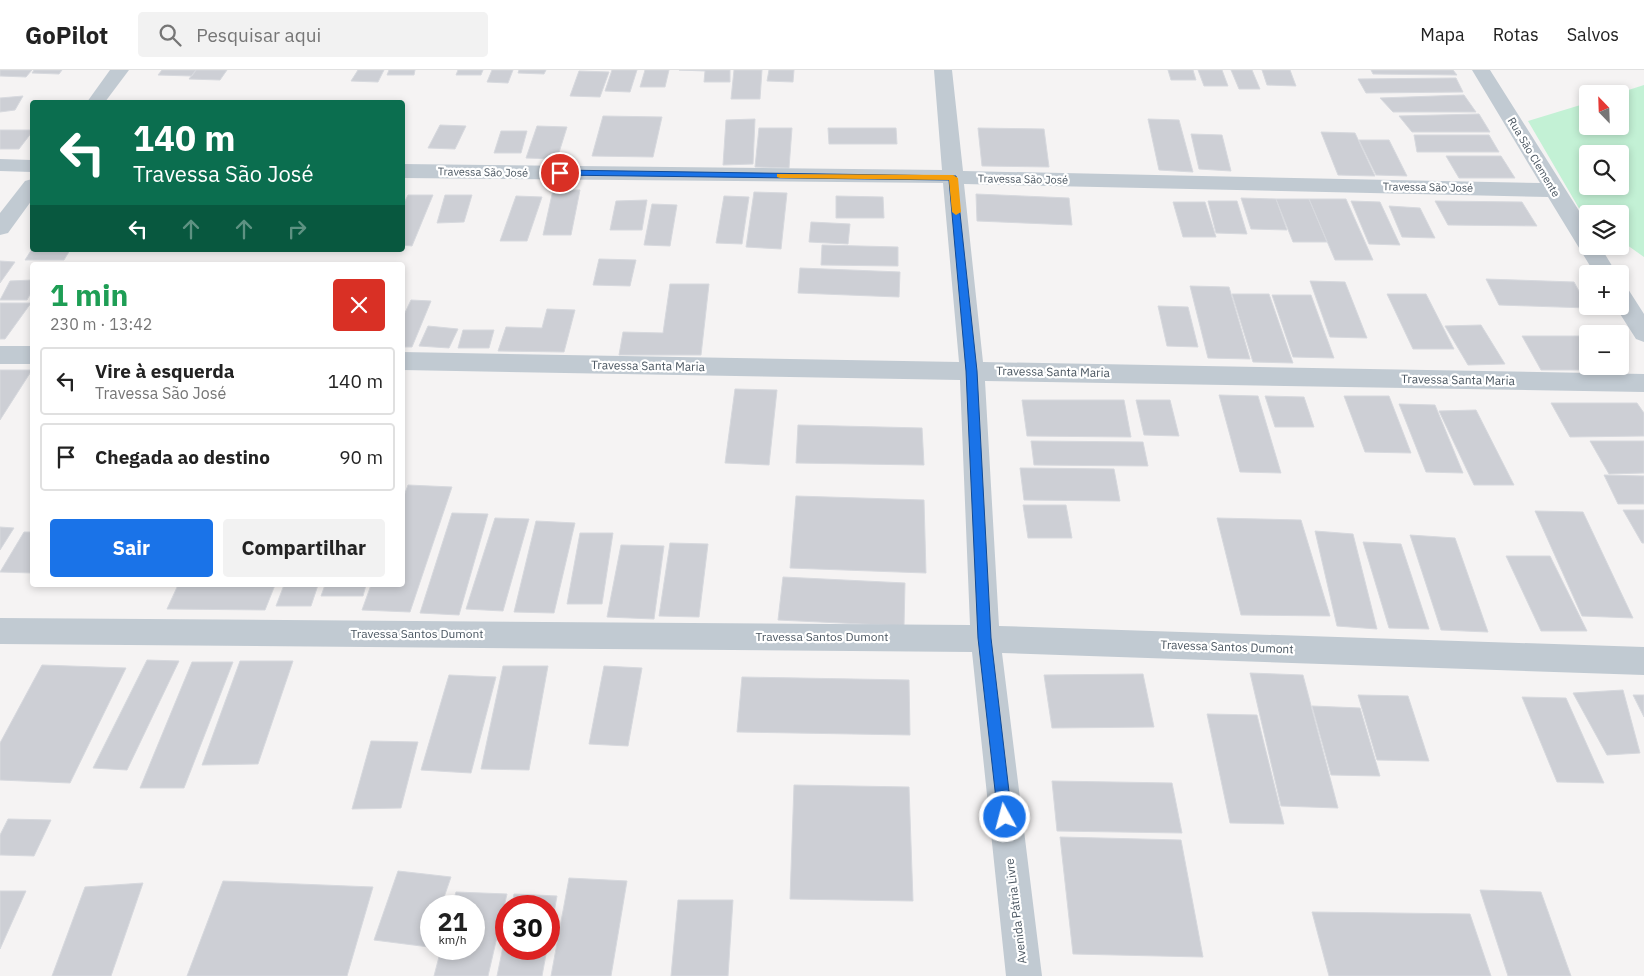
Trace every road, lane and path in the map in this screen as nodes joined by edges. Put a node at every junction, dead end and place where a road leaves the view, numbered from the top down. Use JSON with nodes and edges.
{"nodes":[{"id":1,"x":120,"y":70,"type":"edge"},
{"id":2,"x":943,"y":70,"type":"edge"},
{"id":3,"x":1481,"y":70,"type":"edge"},
{"id":4,"x":98,"y":100,"type":"edge"},
{"id":5,"x":0,"y":165,"type":"edge"},
{"id":6,"x":30,"y":166,"type":"edge"},
{"id":7,"x":405,"y":171,"type":"edge"},
{"id":8,"x":953,"y":178,"type":"junction"},
{"id":9,"x":30,"y":189,"type":"edge"},
{"id":10,"x":1553,"y":190,"type":"junction"},
{"id":11,"x":0,"y":228,"type":"edge"},
{"id":12,"x":1579,"y":231,"type":"edge"},
{"id":13,"x":1629,"y":309,"type":"edge"},
{"id":14,"x":1644,"y":333,"type":"edge"},
{"id":15,"x":0,"y":355,"type":"edge"},
{"id":16,"x":30,"y":355,"type":"edge"},
{"id":17,"x":405,"y":361,"type":"edge"},
{"id":18,"x":972,"y":371,"type":"junction"},
{"id":19,"x":1644,"y":383,"type":"edge"},
{"id":20,"x":0,"y":631,"type":"edge"},
{"id":21,"x":985,"y":638,"type":"junction"},
{"id":22,"x":1644,"y":661,"type":"edge"},
{"id":23,"x":1024,"y":976,"type":"edge"}],
"edges":[{"from":1,"to":4,"type":"street"},
{"from":2,"to":8,"type":"street","name":"Avenida Pátria Livre"},
{"from":3,"to":10,"type":"street","name":"Rua São Clemente"},
{"from":5,"to":6,"type":"street"},
{"from":7,"to":8,"type":"street","name":"Travessa São José"},
{"from":8,"to":10,"type":"street","name":"Travessa São José"},
{"from":8,"to":18,"type":"street","name":"Avenida Pátria Livre"},
{"from":9,"to":11,"type":"street"},
{"from":10,"to":12,"type":"street","name":"Rua São Clemente"},
{"from":13,"to":14,"type":"street"},
{"from":15,"to":16,"type":"street"},
{"from":17,"to":18,"type":"street","name":"Travessa Santa Maria"},
{"from":18,"to":19,"type":"street","name":"Travessa Santa Maria"},
{"from":18,"to":21,"type":"street","name":"Avenida Pátria Livre"},
{"from":20,"to":21,"type":"street","name":"Travessa Santos Dumont"},
{"from":21,"to":22,"type":"street","name":"Travessa Santos Dumont"},
{"from":21,"to":23,"type":"street","name":"Avenida Pátria Livre"}]}
